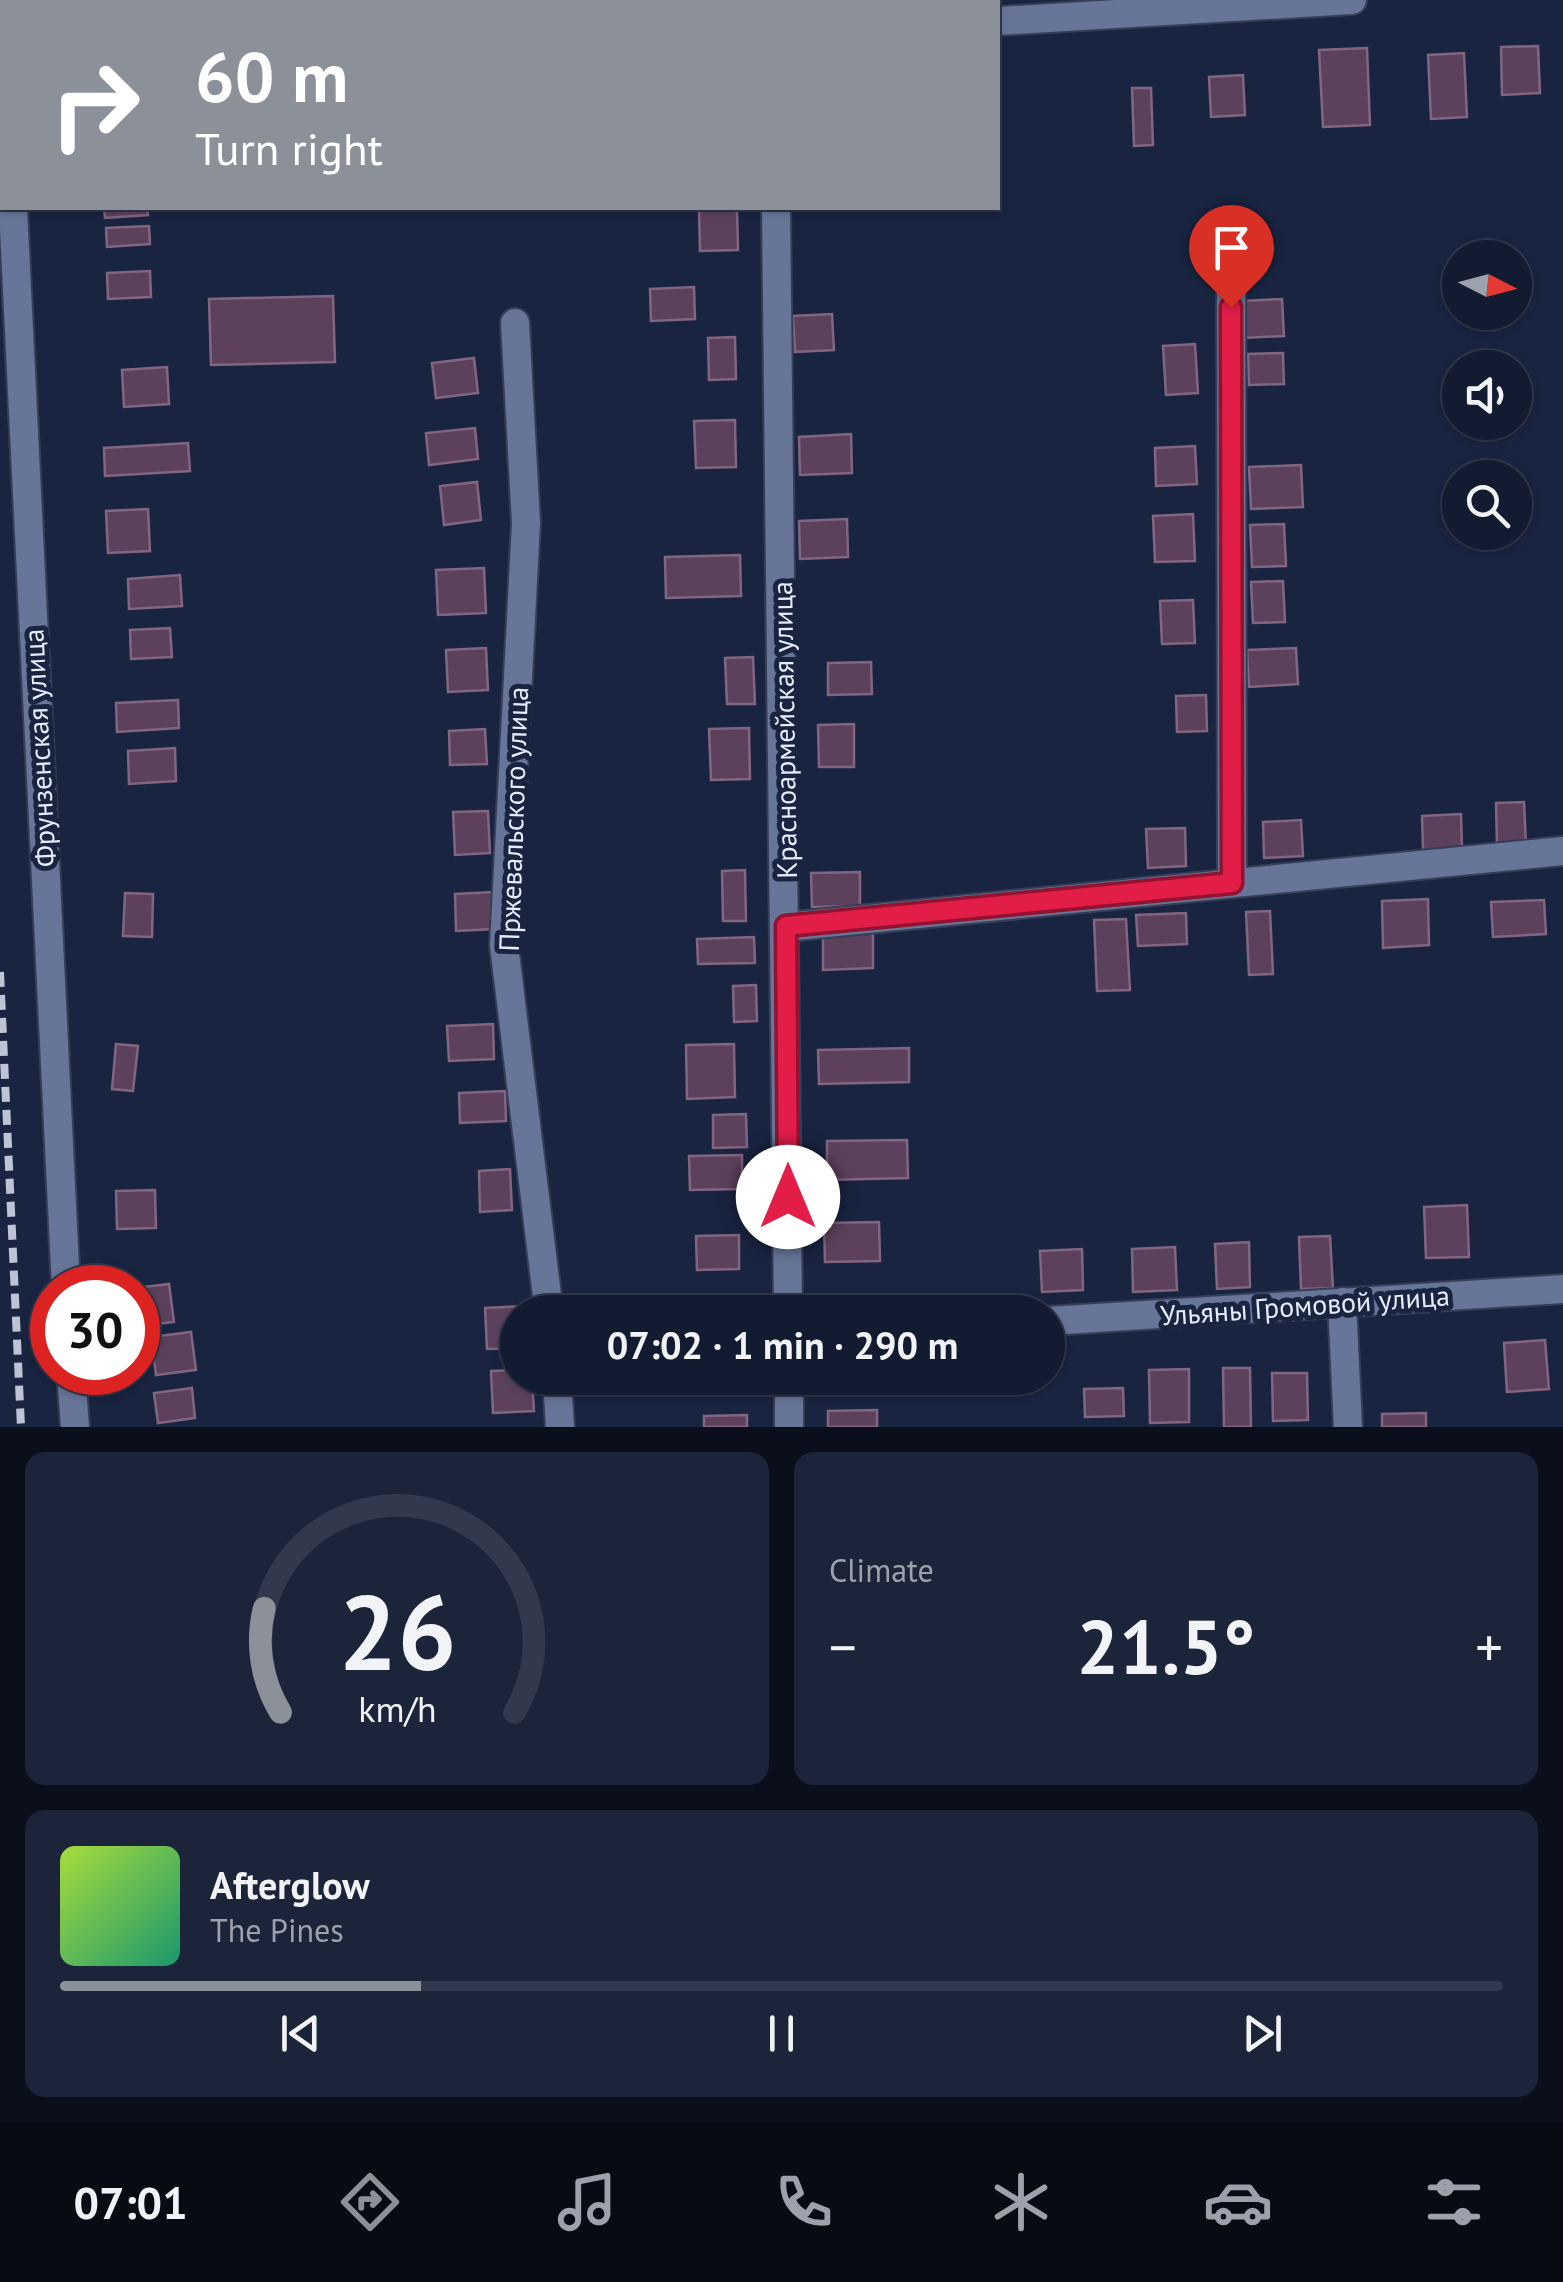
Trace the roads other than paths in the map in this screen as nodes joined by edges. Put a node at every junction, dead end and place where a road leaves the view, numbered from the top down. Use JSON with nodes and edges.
{"nodes":[{"id":1,"x":1352,"y":0,"type":"edge"},
{"id":2,"x":1000,"y":21,"type":"edge"},
{"id":3,"x":12,"y":210,"type":"edge"},
{"id":4,"x":776,"y":210,"type":"edge"},
{"id":5,"x":1231,"y":230,"type":"dead end"},
{"id":6,"x":514,"y":322,"type":"dead end"},
{"id":7,"x":1563,"y":850,"type":"edge"},
{"id":8,"x":1232,"y":883,"type":"junction"},
{"id":9,"x":786,"y":926,"type":"junction"},
{"id":10,"x":65,"y":1265,"type":"edge"},
{"id":11,"x":1563,"y":1289,"type":"edge"},
{"id":12,"x":547,"y":1295,"type":"edge"},
{"id":13,"x":788,"y":1295,"type":"edge"},
{"id":14,"x":1342,"y":1302,"type":"junction"},
{"id":15,"x":1065,"y":1320,"type":"edge"},
{"id":16,"x":72,"y":1395,"type":"edge"},
{"id":17,"x":558,"y":1395,"type":"edge"},
{"id":18,"x":789,"y":1395,"type":"edge"},
{"id":19,"x":74,"y":1427,"type":"edge"},
{"id":20,"x":560,"y":1427,"type":"edge"},
{"id":21,"x":789,"y":1427,"type":"edge"},
{"id":22,"x":1348,"y":1427,"type":"edge"}],
"edges":[{"from":1,"to":2,"type":"street"},
{"from":3,"to":10,"type":"street","name":"Фрунзенская улица"},
{"from":4,"to":9,"type":"street","name":"Красноармейская улица"},
{"from":5,"to":8,"type":"street"},
{"from":6,"to":12,"type":"street","name":"Пржевальского улица"},
{"from":7,"to":8,"type":"street"},
{"from":8,"to":9,"type":"street"},
{"from":9,"to":13,"type":"street","name":"Красноармейская улица"},
{"from":11,"to":14,"type":"street","name":"Ульяны Громовой улица"},
{"from":14,"to":15,"type":"street","name":"Ульяны Громовой улица"},
{"from":14,"to":22,"type":"street"},
{"from":16,"to":19,"type":"street"},
{"from":17,"to":20,"type":"street"},
{"from":18,"to":21,"type":"street"}]}
